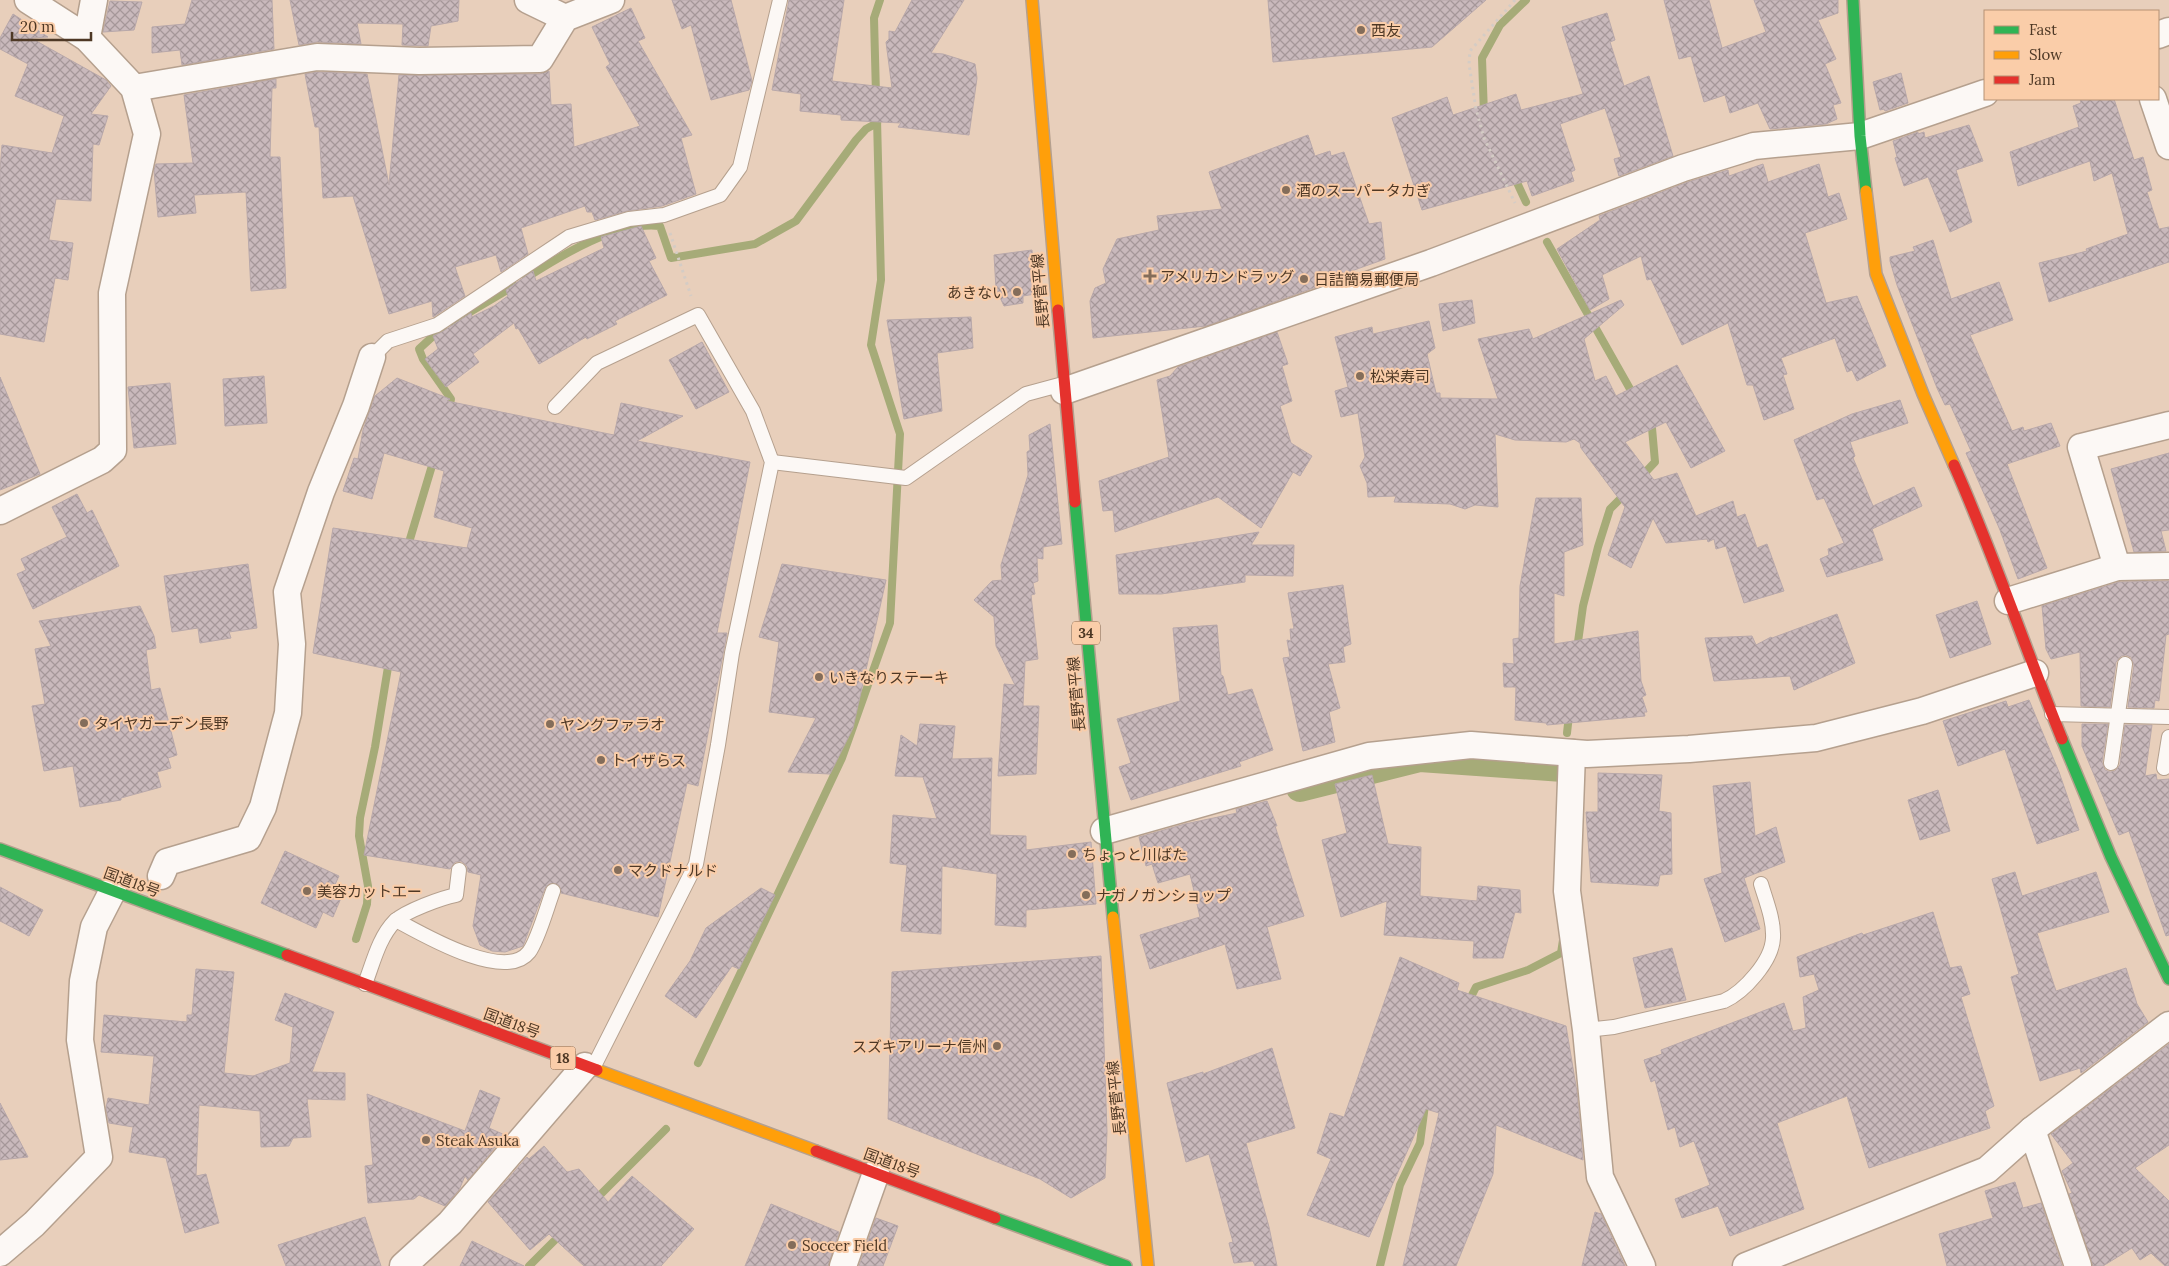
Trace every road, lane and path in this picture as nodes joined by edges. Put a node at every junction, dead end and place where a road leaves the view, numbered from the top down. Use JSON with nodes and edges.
{"nodes":[{"id":1,"x":28,"y":0,"type":"edge"},
{"id":2,"x":94,"y":0,"type":"edge"},
{"id":3,"x":528,"y":0,"type":"edge"},
{"id":4,"x":611,"y":0,"type":"edge"},
{"id":5,"x":780,"y":0,"type":"edge"},
{"id":6,"x":1032,"y":0,"type":"edge"},
{"id":7,"x":1515,"y":0,"type":"edge"},
{"id":8,"x":1854,"y":0,"type":"edge"},
{"id":9,"x":565,"y":18,"type":"junction"},
{"id":10,"x":87,"y":38,"type":"junction"},
{"id":11,"x":134,"y":88,"type":"junction"},
{"id":12,"x":1984,"y":93,"type":"edge"},
{"id":13,"x":2153,"y":100,"type":"edge"},
{"id":14,"x":1860,"y":136,"type":"junction"},
{"id":15,"x":2169,"y":146,"type":"edge"},
{"id":16,"x":664,"y":214,"type":"junction"},
{"id":17,"x":1526,"y":226,"type":"junction"},
{"id":18,"x":698,"y":315,"type":"junction"},
{"id":19,"x":372,"y":357,"type":"joint"},
{"id":20,"x":1063,"y":388,"type":"junction"},
{"id":21,"x":555,"y":407,"type":"dead end"},
{"id":22,"x":2169,"y":425,"type":"edge"},
{"id":23,"x":772,"y":462,"type":"junction"},
{"id":24,"x":0,"y":511,"type":"edge"},
{"id":25,"x":2169,"y":566,"type":"edge"},
{"id":26,"x":2117,"y":567,"type":"junction"},
{"id":27,"x":2008,"y":601,"type":"junction"},
{"id":28,"x":2125,"y":664,"type":"dead end"},
{"id":29,"x":2035,"y":672,"type":"junction"},
{"id":30,"x":2052,"y":714,"type":"junction"},
{"id":31,"x":2118,"y":716,"type":"junction"},
{"id":32,"x":2169,"y":717,"type":"edge"},
{"id":33,"x":2169,"y":737,"type":"edge"},
{"id":34,"x":1572,"y":753,"type":"junction"},
{"id":35,"x":2111,"y":763,"type":"dead end"},
{"id":36,"x":2164,"y":768,"type":"dead end"},
{"id":37,"x":1104,"y":830,"type":"junction"},
{"id":38,"x":0,"y":849,"type":"edge"},
{"id":39,"x":459,"y":870,"type":"dead end"},
{"id":40,"x":161,"y":876,"type":"dead end"},
{"id":41,"x":1761,"y":884,"type":"dead end"},
{"id":42,"x":113,"y":890,"type":"junction"},
{"id":43,"x":553,"y":891,"type":"dead end"},
{"id":44,"x":396,"y":920,"type":"junction"},
{"id":45,"x":2162,"y":946,"type":"edge"},
{"id":46,"x":2169,"y":979,"type":"edge"},
{"id":47,"x":365,"y":984,"type":"junction"},
{"id":48,"x":2169,"y":1025,"type":"edge"},
{"id":49,"x":1586,"y":1030,"type":"junction"},
{"id":50,"x":589,"y":1067,"type":"junction"},
{"id":51,"x":2032,"y":1130,"type":"junction"},
{"id":52,"x":876,"y":1173,"type":"junction"},
{"id":53,"x":0,"y":1253,"type":"edge"},
{"id":54,"x":403,"y":1266,"type":"edge"},
{"id":55,"x":843,"y":1266,"type":"edge"},
{"id":56,"x":1126,"y":1266,"type":"edge"},
{"id":57,"x":1148,"y":1266,"type":"edge"},
{"id":58,"x":1642,"y":1266,"type":"edge"},
{"id":59,"x":1746,"y":1266,"type":"edge"},
{"id":60,"x":2078,"y":1266,"type":"edge"}],
"edges":[{"from":1,"to":10,"type":"street"},
{"from":2,"to":10,"type":"street"},
{"from":3,"to":9,"type":"street"},
{"from":4,"to":9,"type":"street"},
{"from":5,"to":16,"type":"lane"},
{"from":6,"to":20,"type":"main road","name":"長野菅平線","number":"34"},
{"from":7,"to":17,"type":"path"},
{"from":8,"to":14,"type":"main road"},
{"from":9,"to":11,"type":"street"},
{"from":10,"to":11,"type":"street"},
{"from":11,"to":24,"type":"street"},
{"from":12,"to":14,"type":"street"},
{"from":13,"to":15,"type":"street"},
{"from":14,"to":17,"type":"street"},
{"from":14,"to":27,"type":"main road"},
{"from":16,"to":18,"type":"path"},
{"from":16,"to":19,"type":"lane"},
{"from":17,"to":20,"type":"street"},
{"from":18,"to":21,"type":"lane"},
{"from":18,"to":23,"type":"lane"},
{"from":19,"to":40,"type":"street"},
{"from":20,"to":23,"type":"lane"},
{"from":20,"to":37,"type":"main road","name":"長野菅平線","number":"34"},
{"from":22,"to":26,"type":"street"},
{"from":23,"to":50,"type":"lane"},
{"from":25,"to":26,"type":"street"},
{"from":26,"to":27,"type":"street"},
{"from":27,"to":29,"type":"main road"},
{"from":28,"to":31,"type":"lane"},
{"from":29,"to":30,"type":"main road"},
{"from":29,"to":34,"type":"street"},
{"from":30,"to":31,"type":"lane"},
{"from":30,"to":45,"type":"main road"},
{"from":31,"to":32,"type":"lane"},
{"from":31,"to":35,"type":"lane"},
{"from":33,"to":36,"type":"lane"},
{"from":34,"to":37,"type":"street"},
{"from":34,"to":49,"type":"street"},
{"from":37,"to":57,"type":"main road","name":"長野菅平線","number":"34"},
{"from":38,"to":42,"type":"main road","name":"国道18号","number":"18"},
{"from":39,"to":44,"type":"lane"},
{"from":41,"to":49,"type":"lane"},
{"from":42,"to":47,"type":"main road","name":"国道18号","number":"18"},
{"from":42,"to":53,"type":"street"},
{"from":43,"to":44,"type":"lane"},
{"from":44,"to":47,"type":"lane"},
{"from":45,"to":46,"type":"main road"},
{"from":47,"to":50,"type":"main road","name":"国道18号","number":"18"},
{"from":48,"to":51,"type":"street"},
{"from":49,"to":58,"type":"street"},
{"from":50,"to":52,"type":"main road","name":"国道18号","number":"18"},
{"from":50,"to":54,"type":"street"},
{"from":51,"to":59,"type":"street"},
{"from":51,"to":60,"type":"street"},
{"from":52,"to":55,"type":"street"},
{"from":52,"to":56,"type":"main road","name":"国道18号","number":"18"}]}
